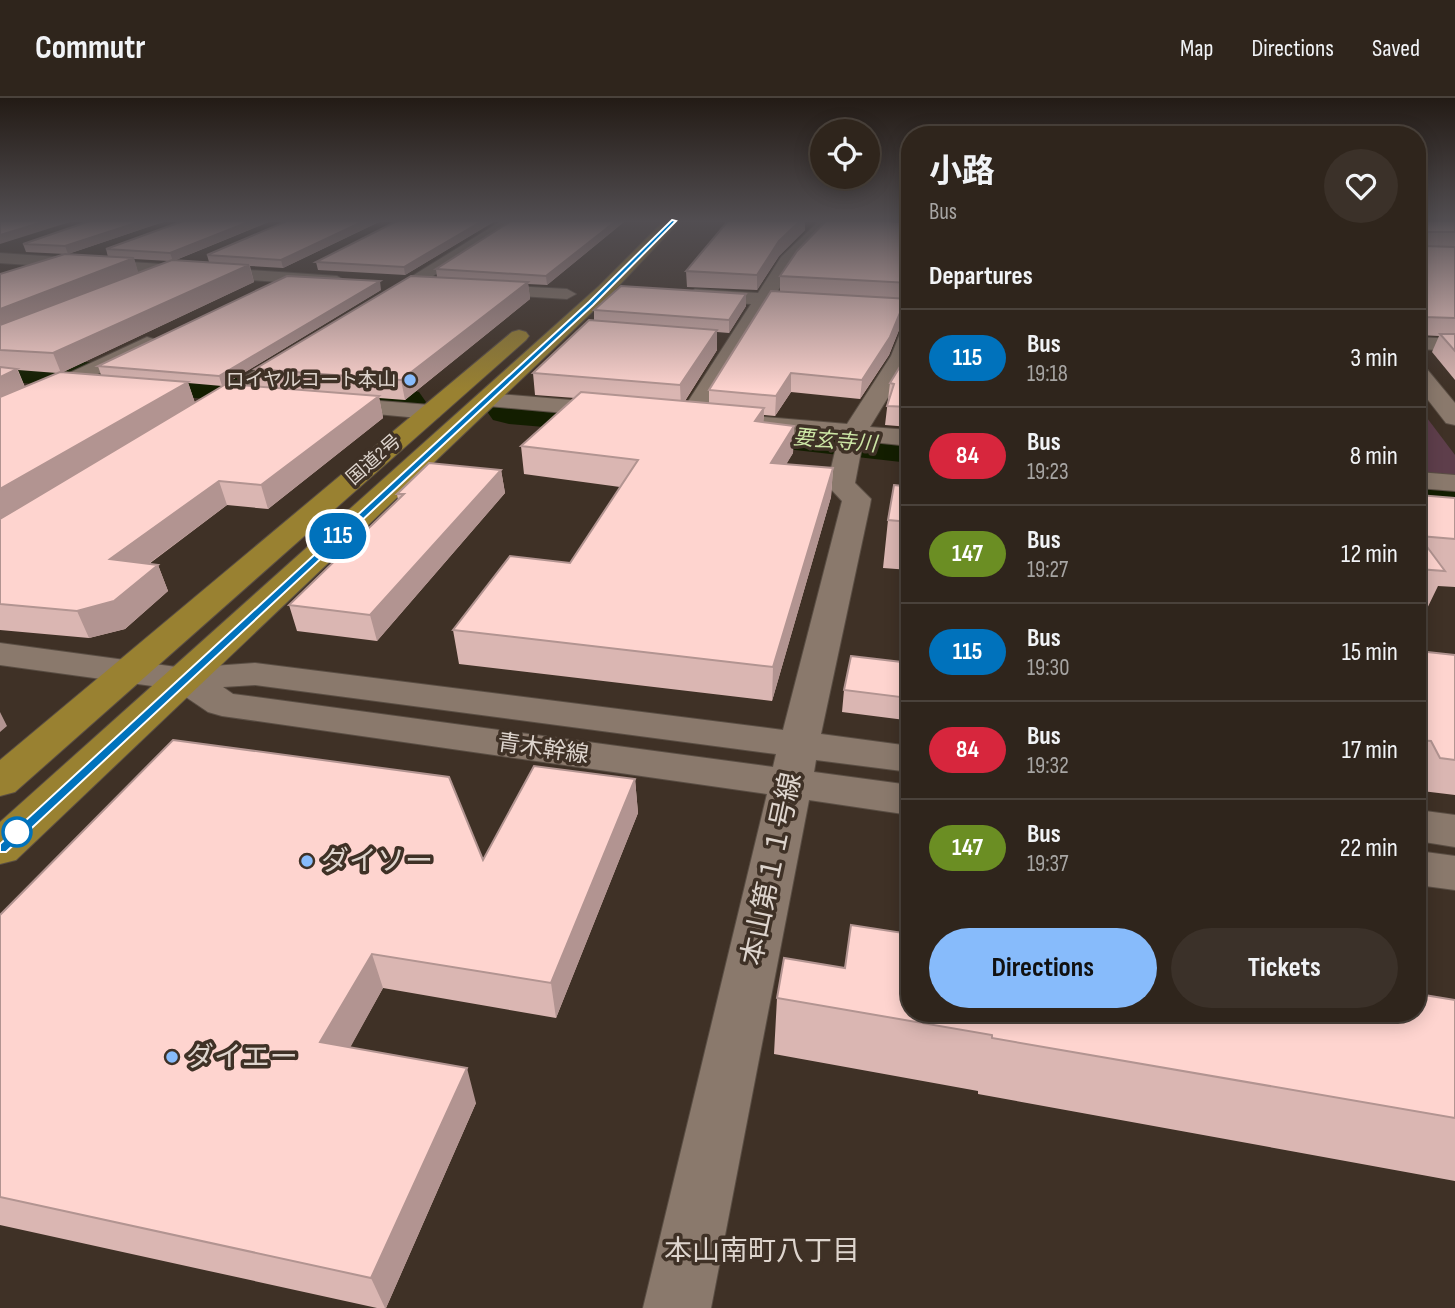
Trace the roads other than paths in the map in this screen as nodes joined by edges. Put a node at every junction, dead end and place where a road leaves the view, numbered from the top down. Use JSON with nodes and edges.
{"nodes":[{"id":1,"x":154,"y":277,"type":"edge"},
{"id":2,"x":279,"y":277,"type":"edge"},
{"id":3,"x":419,"y":277,"type":"edge"},
{"id":4,"x":586,"y":277,"type":"edge"},
{"id":5,"x":629,"y":277,"type":"edge"},
{"id":6,"x":776,"y":277,"type":"edge"},
{"id":7,"x":287,"y":278,"type":"junction"},
{"id":8,"x":354,"y":282,"type":"edge"},
{"id":9,"x":381,"y":283,"type":"edge"},
{"id":10,"x":135,"y":285,"type":"edge"},
{"id":11,"x":407,"y":285,"type":"junction"},
{"id":12,"x":434,"y":286,"type":"edge"},
{"id":13,"x":461,"y":288,"type":"edge"},
{"id":14,"x":567,"y":294,"type":"junction"},
{"id":15,"x":670,"y":294,"type":"edge"},
{"id":16,"x":251,"y":295,"type":"edge"},
{"id":17,"x":761,"y":299,"type":"junction"},
{"id":18,"x":842,"y":304,"type":"edge"},
{"id":19,"x":363,"y":313,"type":"edge"},
{"id":20,"x":166,"y":334,"type":"edge"},
{"id":21,"x":318,"y":341,"type":"edge"},
{"id":22,"x":710,"y":341,"type":"edge"},
{"id":23,"x":737,"y":343,"type":"junction"},
{"id":24,"x":1426,"y":343,"type":"edge"},
{"id":25,"x":1455,"y":345,"type":"edge"},
{"id":26,"x":901,"y":358,"type":"edge"},
{"id":27,"x":25,"y":380,"type":"dead end"},
{"id":28,"x":64,"y":383,"type":"junction"},
{"id":29,"x":1426,"y":383,"type":"edge"},
{"id":30,"x":187,"y":393,"type":"edge"},
{"id":31,"x":248,"y":393,"type":"junction"},
{"id":32,"x":486,"y":400,"type":"junction"},
{"id":33,"x":305,"y":402,"type":"edge"},
{"id":34,"x":430,"y":412,"type":"junction"},
{"id":35,"x":636,"y":412,"type":"edge"},
{"id":36,"x":0,"y":414,"type":"edge"},
{"id":37,"x":663,"y":415,"type":"edge"},
{"id":38,"x":690,"y":417,"type":"junction"},
{"id":39,"x":1455,"y":418,"type":"edge"},
{"id":40,"x":184,"y":424,"type":"edge"},
{"id":41,"x":901,"y":438,"type":"edge"},
{"id":42,"x":851,"y":440,"type":"junction"},
{"id":43,"x":1426,"y":481,"type":"edge"},
{"id":44,"x":1455,"y":483,"type":"edge"},
{"id":45,"x":0,"y":654,"type":"edge"},
{"id":46,"x":129,"y":671,"type":"junction"},
{"id":47,"x":184,"y":679,"type":"junction"},
{"id":48,"x":901,"y":759,"type":"edge"},
{"id":49,"x":795,"y":764,"type":"junction"},
{"id":50,"x":0,"y":782,"type":"edge"},
{"id":51,"x":901,"y":797,"type":"edge"},
{"id":52,"x":1426,"y":827,"type":"edge"},
{"id":53,"x":1455,"y":831,"type":"edge"},
{"id":54,"x":0,"y":848,"type":"edge"},
{"id":55,"x":1426,"y":869,"type":"edge"},
{"id":56,"x":1455,"y":873,"type":"edge"},
{"id":57,"x":677,"y":1308,"type":"edge"}],
"edges":[{"from":1,"to":10,"type":"street"},
{"from":2,"to":7,"type":"street"},
{"from":3,"to":11,"type":"street"},
{"from":4,"to":14,"type":"highway","name":"国道2号"},
{"from":5,"to":32,"type":"highway","name":"国道2号"},
{"from":6,"to":17,"type":"street"},
{"from":7,"to":8,"type":"street"},
{"from":7,"to":16,"type":"street"},
{"from":9,"to":11,"type":"street"},
{"from":11,"to":12,"type":"street"},
{"from":11,"to":19,"type":"street"},
{"from":13,"to":14,"type":"street"},
{"from":14,"to":34,"type":"highway","name":"国道2号"},
{"from":15,"to":17,"type":"street"},
{"from":17,"to":18,"type":"street"},
{"from":17,"to":23,"type":"street"},
{"from":20,"to":28,"type":"street"},
{"from":21,"to":31,"type":"street"},
{"from":22,"to":23,"type":"street"},
{"from":23,"to":38,"type":"street"},
{"from":24,"to":25,"type":"street"},
{"from":26,"to":42,"type":"street"},
{"from":27,"to":28,"type":"street"},
{"from":28,"to":36,"type":"street"},
{"from":29,"to":39,"type":"street"},
{"from":30,"to":31,"type":"street"},
{"from":31,"to":40,"type":"street"},
{"from":32,"to":35,"type":"street"},
{"from":32,"to":47,"type":"highway","name":"国道2号"},
{"from":33,"to":34,"type":"street"},
{"from":34,"to":46,"type":"highway","name":"国道2号"},
{"from":37,"to":38,"type":"street"},
{"from":38,"to":42,"type":"street"},
{"from":41,"to":42,"type":"street"},
{"from":42,"to":49,"type":"street","name":"本山第１１号線"},
{"from":43,"to":44,"type":"street"},
{"from":45,"to":46,"type":"street","name":"青木幹線"},
{"from":46,"to":47,"type":"street","name":"青木幹線"},
{"from":46,"to":50,"type":"highway","name":"国道2号"},
{"from":47,"to":49,"type":"street","name":"青木幹線"},
{"from":47,"to":54,"type":"highway","name":"国道2号"},
{"from":48,"to":49,"type":"street","name":"青木幹線"},
{"from":49,"to":51,"type":"street","name":"青木幹線"},
{"from":49,"to":57,"type":"street","name":"本山第１１号線"},
{"from":52,"to":53,"type":"street"},
{"from":55,"to":56,"type":"street"}]}
